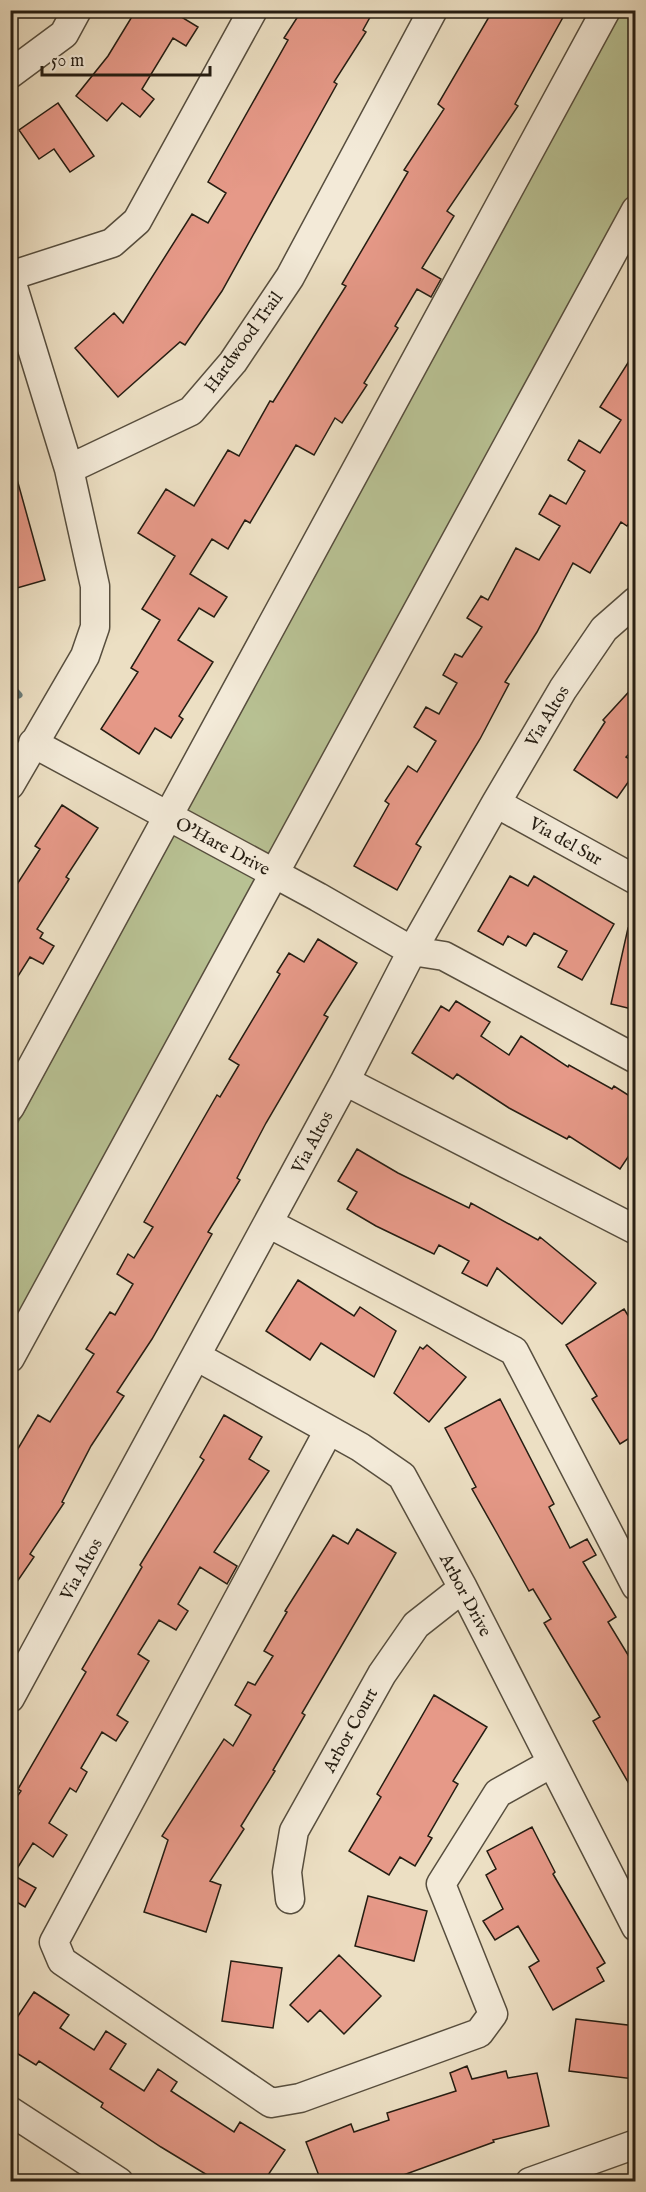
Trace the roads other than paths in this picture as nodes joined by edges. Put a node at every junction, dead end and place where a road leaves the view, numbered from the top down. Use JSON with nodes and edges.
{"nodes":[{"id":1,"x":77,"y":10,"type":"edge"},
{"id":2,"x":253,"y":10,"type":"edge"},
{"id":3,"x":433,"y":10,"type":"edge"},
{"id":4,"x":606,"y":10,"type":"edge"},
{"id":5,"x":10,"y":74,"type":"edge"},
{"id":6,"x":636,"y":210,"type":"edge"},
{"id":7,"x":10,"y":276,"type":"edge"},
{"id":8,"x":69,"y":469,"type":"junction"},
{"id":9,"x":636,"y":601,"type":"edge"},
{"id":10,"x":33,"y":743,"type":"junction"},
{"id":11,"x":10,"y":785,"type":"edge"},
{"id":12,"x":496,"y":803,"type":"junction"},
{"id":13,"x":169,"y":817,"type":"junction"},
{"id":14,"x":274,"y":873,"type":"junction"},
{"id":15,"x":635,"y":877,"type":"edge"},
{"id":16,"x":412,"y":951,"type":"junction"},
{"id":17,"x":636,"y":1059,"type":"edge"},
{"id":18,"x":345,"y":1081,"type":"junction"},
{"id":19,"x":10,"y":1107,"type":"edge"},
{"id":20,"x":268,"y":1223,"type":"junction"},
{"id":21,"x":636,"y":1230,"type":"edge"},
{"id":22,"x":196,"y":1356,"type":"junction"},
{"id":23,"x":10,"y":1359,"type":"edge"},
{"id":24,"x":328,"y":1430,"type":"junction"},
{"id":25,"x":636,"y":1586,"type":"edge"},
{"id":26,"x":463,"y":1588,"type":"junction"},
{"id":27,"x":10,"y":1698,"type":"edge"},
{"id":28,"x":552,"y":1763,"type":"junction"},
{"id":29,"x":290,"y":1899,"type":"dead end"},
{"id":30,"x":636,"y":1927,"type":"edge"},
{"id":31,"x":10,"y":2111,"type":"edge"},
{"id":32,"x":636,"y":2144,"type":"edge"},
{"id":33,"x":119,"y":2181,"type":"edge"},
{"id":34,"x":530,"y":2181,"type":"edge"}],
"edges":[{"from":1,"to":5,"type":"street"},
{"from":2,"to":7,"type":"street"},
{"from":3,"to":8,"type":"street","name":"Hardwood Trail"},
{"from":4,"to":13,"type":"street"},
{"from":6,"to":14,"type":"street"},
{"from":7,"to":8,"type":"street"},
{"from":8,"to":10,"type":"street"},
{"from":9,"to":12,"type":"street","name":"Via Altos"},
{"from":10,"to":11,"type":"street"},
{"from":10,"to":13,"type":"street","name":"O'Hare Drive"},
{"from":12,"to":15,"type":"street","name":"Via del Sur"},
{"from":12,"to":16,"type":"street","name":"Via Altos"},
{"from":13,"to":14,"type":"street","name":"O'Hare Drive"},
{"from":13,"to":19,"type":"street"},
{"from":14,"to":16,"type":"street","name":"O'Hare Drive"},
{"from":14,"to":23,"type":"street"},
{"from":16,"to":17,"type":"street"},
{"from":16,"to":18,"type":"street","name":"Via Altos"},
{"from":18,"to":20,"type":"street","name":"Via Altos"},
{"from":18,"to":21,"type":"street"},
{"from":20,"to":22,"type":"street","name":"Via Altos"},
{"from":20,"to":25,"type":"street"},
{"from":22,"to":24,"type":"street","name":"Arbor Drive"},
{"from":22,"to":27,"type":"street","name":"Via Altos"},
{"from":24,"to":26,"type":"street","name":"Arbor Drive"},
{"from":24,"to":28,"type":"street"},
{"from":26,"to":28,"type":"street","name":"Arbor Drive"},
{"from":26,"to":29,"type":"street","name":"Arbor Court"},
{"from":28,"to":30,"type":"street","name":"Arbor Drive"},
{"from":31,"to":33,"type":"street"},
{"from":32,"to":34,"type":"street"}]}
